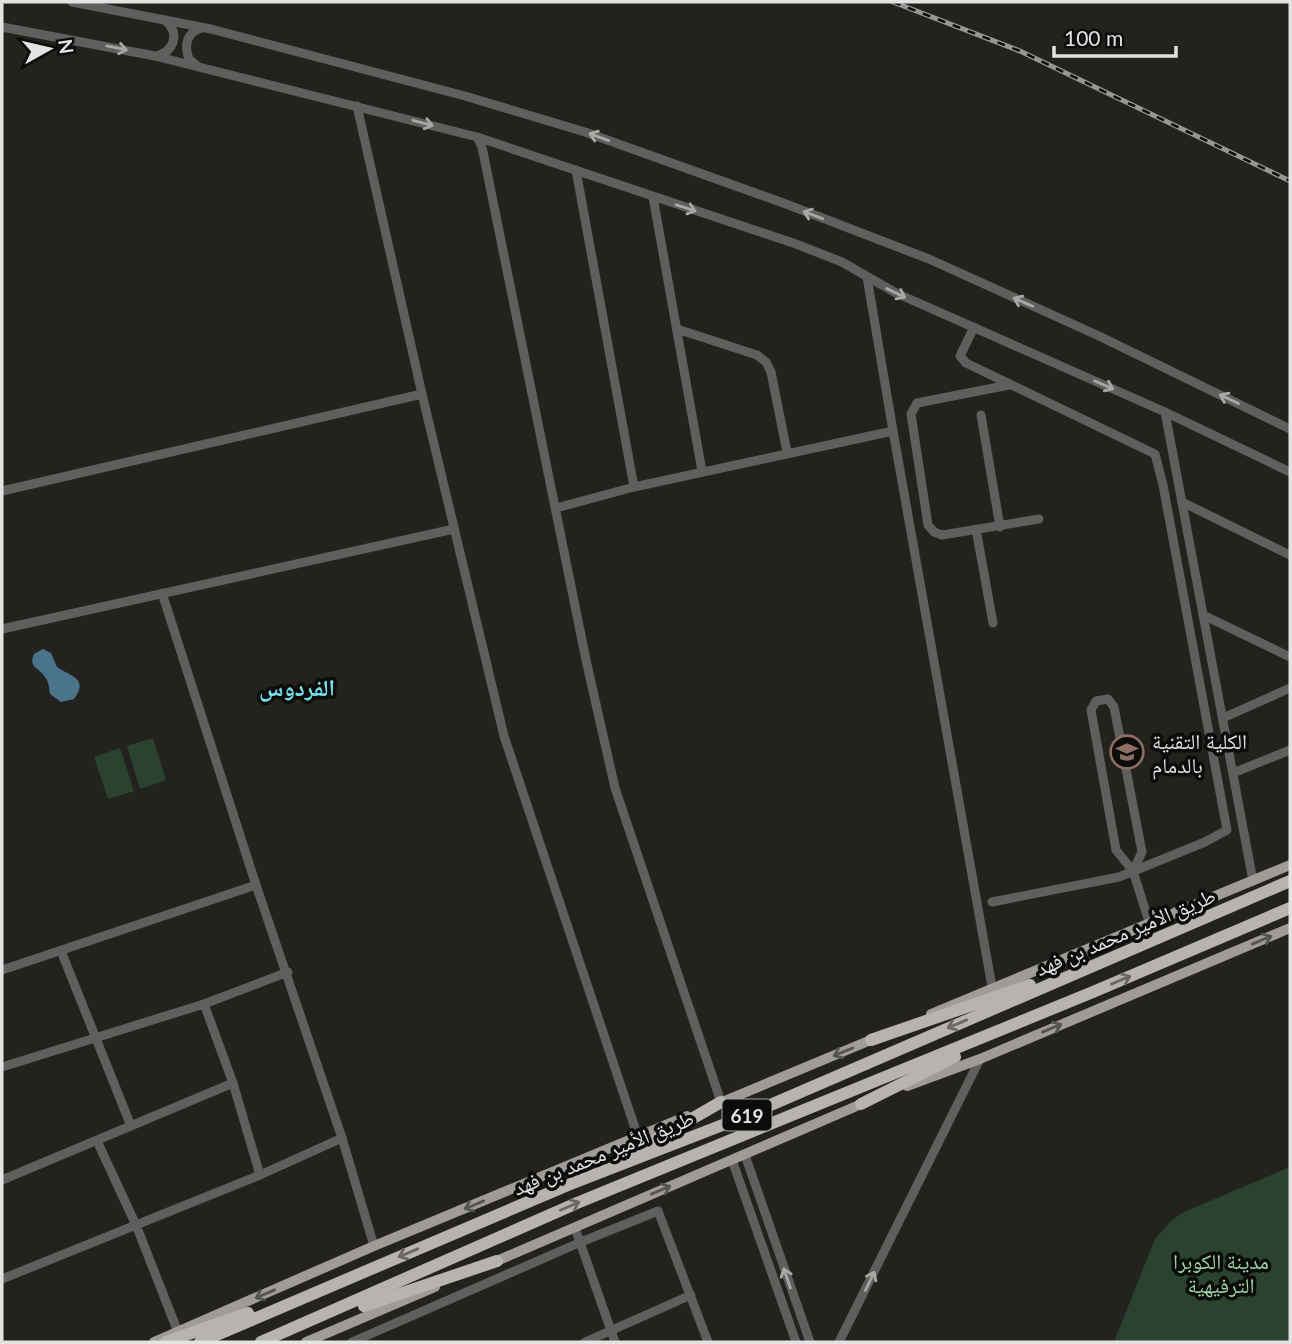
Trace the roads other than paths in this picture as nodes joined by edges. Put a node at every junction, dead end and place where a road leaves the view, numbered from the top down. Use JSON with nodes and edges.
{"nodes":[{"id":1,"x":72,"y":2,"type":"edge"},
{"id":2,"x":129,"y":7,"type":"edge"},
{"id":3,"x":162,"y":19,"type":"junction"},
{"id":4,"x":2,"y":27,"type":"edge"},
{"id":5,"x":211,"y":29,"type":"junction"},
{"id":6,"x":155,"y":56,"type":"junction"},
{"id":7,"x":200,"y":67,"type":"junction"},
{"id":8,"x":357,"y":106,"type":"junction"},
{"id":9,"x":477,"y":137,"type":"junction"},
{"id":10,"x":576,"y":170,"type":"junction"},
{"id":11,"x":653,"y":197,"type":"junction"},
{"id":12,"x":867,"y":277,"type":"junction"},
{"id":13,"x":974,"y":327,"type":"junction"},
{"id":14,"x":677,"y":329,"type":"junction"},
{"id":15,"x":1009,"y":385,"type":"junction"},
{"id":16,"x":422,"y":394,"type":"junction"},
{"id":17,"x":1165,"y":412,"type":"junction"},
{"id":18,"x":981,"y":415,"type":"dead end"},
{"id":19,"x":1290,"y":429,"type":"edge"},
{"id":20,"x":892,"y":431,"type":"junction"},
{"id":21,"x":787,"y":452,"type":"junction"},
{"id":22,"x":702,"y":471,"type":"junction"},
{"id":23,"x":1290,"y":472,"type":"edge"},
{"id":24,"x":634,"y":486,"type":"junction"},
{"id":25,"x":2,"y":491,"type":"edge"},
{"id":26,"x":1182,"y":502,"type":"junction"},
{"id":27,"x":556,"y":508,"type":"junction"},
{"id":28,"x":1039,"y":519,"type":"dead end"},
{"id":29,"x":1000,"y":527,"type":"junction"},
{"id":30,"x":454,"y":529,"type":"junction"},
{"id":31,"x":976,"y":529,"type":"junction"},
{"id":32,"x":1290,"y":555,"type":"edge"},
{"id":33,"x":162,"y":593,"type":"junction"},
{"id":34,"x":1203,"y":615,"type":"junction"},
{"id":35,"x":993,"y":623,"type":"dead end"},
{"id":36,"x":2,"y":629,"type":"edge"},
{"id":37,"x":1290,"y":657,"type":"edge"},
{"id":38,"x":1290,"y":688,"type":"edge"},
{"id":39,"x":1223,"y":718,"type":"junction"},
{"id":40,"x":1290,"y":750,"type":"edge"},
{"id":41,"x":1233,"y":773,"type":"junction"},
{"id":42,"x":1290,"y":865,"type":"edge"},
{"id":43,"x":1133,"y":872,"type":"junction"},
{"id":44,"x":1253,"y":881,"type":"junction"},
{"id":45,"x":1290,"y":881,"type":"edge"},
{"id":46,"x":256,"y":885,"type":"junction"},
{"id":47,"x":992,"y":902,"type":"dead end"},
{"id":48,"x":1290,"y":908,"type":"edge"},
{"id":49,"x":1150,"y":925,"type":"junction"},
{"id":50,"x":1290,"y":928,"type":"edge"},
{"id":51,"x":1132,"y":949,"type":"junction"},
{"id":52,"x":61,"y":951,"type":"junction"},
{"id":53,"x":2,"y":970,"type":"edge"},
{"id":54,"x":288,"y":972,"type":"junction"},
{"id":55,"x":992,"y":987,"type":"junction"},
{"id":56,"x":1093,"y":992,"type":"junction"},
{"id":57,"x":204,"y":1004,"type":"junction"},
{"id":58,"x":96,"y":1038,"type":"junction"},
{"id":59,"x":871,"y":1041,"type":"junction"},
{"id":60,"x":980,"y":1059,"type":"junction"},
{"id":61,"x":2,"y":1067,"type":"edge"},
{"id":62,"x":233,"y":1083,"type":"junction"},
{"id":63,"x":721,"y":1102,"type":"junction"},
{"id":64,"x":861,"y":1104,"type":"junction"},
{"id":65,"x":131,"y":1126,"type":"junction"},
{"id":66,"x":638,"y":1137,"type":"junction"},
{"id":67,"x":342,"y":1138,"type":"junction"},
{"id":68,"x":97,"y":1141,"type":"junction"},
{"id":69,"x":745,"y":1155,"type":"junction"},
{"id":70,"x":732,"y":1160,"type":"junction"},
{"id":71,"x":260,"y":1175,"type":"junction"},
{"id":72,"x":2,"y":1180,"type":"edge"},
{"id":73,"x":568,"y":1185,"type":"junction"},
{"id":74,"x":136,"y":1226,"type":"junction"},
{"id":75,"x":575,"y":1228,"type":"junction"},
{"id":76,"x":580,"y":1242,"type":"junction"},
{"id":77,"x":374,"y":1246,"type":"junction"},
{"id":78,"x":497,"y":1261,"type":"junction"},
{"id":79,"x":370,"y":1270,"type":"junction"},
{"id":80,"x":2,"y":1279,"type":"edge"},
{"id":81,"x":691,"y":1295,"type":"junction"},
{"id":82,"x":290,"y":1331,"type":"junction"},
{"id":83,"x":178,"y":1332,"type":"junction"},
{"id":84,"x":611,"y":1332,"type":"junction"},
{"id":85,"x":154,"y":1342,"type":"edge"},
{"id":86,"x":166,"y":1342,"type":"edge"},
{"id":87,"x":200,"y":1342,"type":"edge"},
{"id":88,"x":261,"y":1342,"type":"edge"},
{"id":89,"x":306,"y":1342,"type":"edge"},
{"id":90,"x":352,"y":1342,"type":"edge"},
{"id":91,"x":585,"y":1342,"type":"edge"},
{"id":92,"x":615,"y":1342,"type":"edge"},
{"id":93,"x":708,"y":1342,"type":"edge"},
{"id":94,"x":796,"y":1342,"type":"edge"},
{"id":95,"x":810,"y":1342,"type":"edge"},
{"id":96,"x":839,"y":1342,"type":"edge"}],
"edges":[{"from":1,"to":2,"type":"street"},
{"from":2,"to":3,"type":"street"},
{"from":3,"to":5,"type":"street"},
{"from":3,"to":6,"type":"street"},
{"from":4,"to":6,"type":"street","one_way":true},
{"from":5,"to":7,"type":"street"},
{"from":19,"to":5,"type":"street","one_way":true},
{"from":6,"to":7,"type":"street"},
{"from":7,"to":8,"type":"street"},
{"from":8,"to":9,"type":"street","one_way":true},
{"from":8,"to":16,"type":"street"},
{"from":9,"to":10,"type":"street"},
{"from":9,"to":27,"type":"street"},
{"from":10,"to":11,"type":"street"},
{"from":10,"to":24,"type":"street"},
{"from":11,"to":12,"type":"street","one_way":true},
{"from":11,"to":14,"type":"street"},
{"from":12,"to":13,"type":"street","one_way":true},
{"from":12,"to":20,"type":"street"},
{"from":13,"to":15,"type":"street"},
{"from":13,"to":17,"type":"street","one_way":true},
{"from":14,"to":21,"type":"street"},
{"from":14,"to":22,"type":"street"},
{"from":15,"to":31,"type":"street"},
{"from":15,"to":43,"type":"street"},
{"from":16,"to":25,"type":"street"},
{"from":16,"to":30,"type":"street"},
{"from":17,"to":23,"type":"street"},
{"from":17,"to":26,"type":"street"},
{"from":18,"to":29,"type":"street"},
{"from":20,"to":21,"type":"street"},
{"from":20,"to":55,"type":"street"},
{"from":21,"to":22,"type":"street"},
{"from":22,"to":24,"type":"street"},
{"from":24,"to":27,"type":"street"},
{"from":26,"to":32,"type":"street"},
{"from":26,"to":34,"type":"street"},
{"from":27,"to":63,"type":"street"},
{"from":28,"to":29,"type":"street"},
{"from":29,"to":31,"type":"street"},
{"from":30,"to":33,"type":"street"},
{"from":30,"to":66,"type":"street"},
{"from":31,"to":35,"type":"street"},
{"from":33,"to":36,"type":"street"},
{"from":33,"to":46,"type":"street"},
{"from":34,"to":37,"type":"street"},
{"from":34,"to":39,"type":"street"},
{"from":38,"to":39,"type":"street"},
{"from":39,"to":41,"type":"street"},
{"from":40,"to":41,"type":"street"},
{"from":41,"to":44,"type":"street"},
{"from":42,"to":44,"type":"main road"},
{"from":43,"to":43,"type":"street"},
{"from":43,"to":47,"type":"street"},
{"from":43,"to":49,"type":"street"},
{"from":44,"to":49,"type":"main road"},
{"from":45,"to":51,"type":"highway","name":"طريق الأمير محمد بن فهد","number":"619"},
{"from":46,"to":52,"type":"street"},
{"from":46,"to":54,"type":"street"},
{"from":56,"to":48,"type":"highway","name":"طريق الأمير محمد بن فهد","number":"619","one_way":true},
{"from":49,"to":55,"type":"main road"},
{"from":60,"to":50,"type":"main road","one_way":true},
{"from":51,"to":59,"type":"highway"},
{"from":51,"to":73,"type":"highway","name":"طريق الأمير محمد بن فهد","number":"619","one_way":true},
{"from":52,"to":53,"type":"street"},
{"from":52,"to":58,"type":"street"},
{"from":54,"to":57,"type":"street"},
{"from":54,"to":67,"type":"street"},
{"from":55,"to":59,"type":"main road"},
{"from":56,"to":64,"type":"highway"},
{"from":82,"to":56,"type":"highway","name":"طريق الأمير محمد بن فهد","number":"619","one_way":true},
{"from":57,"to":58,"type":"street"},
{"from":57,"to":62,"type":"street"},
{"from":58,"to":61,"type":"street"},
{"from":58,"to":65,"type":"street"},
{"from":59,"to":63,"type":"main road","one_way":true},
{"from":60,"to":64,"type":"main road"},
{"from":96,"to":60,"type":"street","one_way":true},
{"from":62,"to":65,"type":"street"},
{"from":62,"to":71,"type":"street"},
{"from":63,"to":66,"type":"main road"},
{"from":63,"to":73,"type":"highway"},
{"from":64,"to":69,"type":"main road"},
{"from":65,"to":68,"type":"street"},
{"from":66,"to":77,"type":"main road","one_way":true},
{"from":67,"to":71,"type":"street"},
{"from":67,"to":77,"type":"street"},
{"from":68,"to":72,"type":"street"},
{"from":68,"to":74,"type":"street"},
{"from":69,"to":70,"type":"main road"},
{"from":95,"to":69,"type":"street","one_way":true},
{"from":75,"to":70,"type":"main road","one_way":true},
{"from":70,"to":94,"type":"street"},
{"from":71,"to":74,"type":"street"},
{"from":73,"to":79,"type":"highway","name":"طريق الأمير محمد بن فهد","number":"619","one_way":true},
{"from":74,"to":80,"type":"street"},
{"from":74,"to":83,"type":"street"},
{"from":75,"to":76,"type":"street"},
{"from":75,"to":78,"type":"main road"},
{"from":76,"to":81,"type":"street"},
{"from":76,"to":84,"type":"street"},
{"from":76,"to":90,"type":"street"},
{"from":77,"to":83,"type":"main road","one_way":true},
{"from":78,"to":82,"type":"highway"},
{"from":78,"to":89,"type":"main road"},
{"from":79,"to":86,"type":"highway"},
{"from":79,"to":87,"type":"highway","name":"طريق الأمير محمد بن فهد","number":"619"},
{"from":81,"to":84,"type":"street"},
{"from":81,"to":93,"type":"street"},
{"from":82,"to":88,"type":"highway","name":"طريق الأمير محمد بن فهد","number":"619"},
{"from":83,"to":85,"type":"main road"},
{"from":84,"to":91,"type":"street"},
{"from":84,"to":92,"type":"street"}]}
